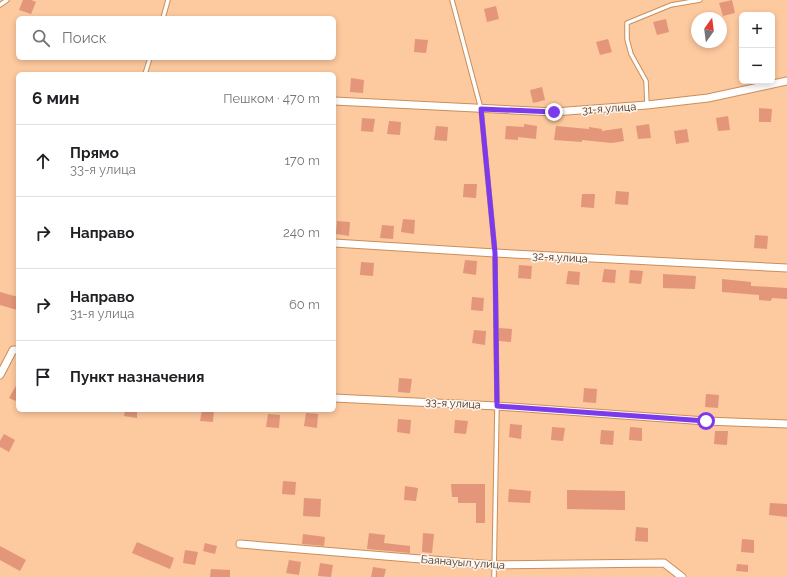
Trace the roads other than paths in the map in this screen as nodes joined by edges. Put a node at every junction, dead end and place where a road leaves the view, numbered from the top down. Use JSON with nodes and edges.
{"nodes":[{"id":1,"x":7,"y":0,"type":"edge"},
{"id":2,"x":168,"y":0,"type":"edge"},
{"id":3,"x":452,"y":0,"type":"edge"},
{"id":4,"x":700,"y":0,"type":"edge"},
{"id":5,"x":0,"y":6,"type":"edge"},
{"id":6,"x":164,"y":16,"type":"edge"},
{"id":7,"x":149,"y":60,"type":"edge"},
{"id":8,"x":146,"y":72,"type":"edge"},
{"id":9,"x":787,"y":81,"type":"edge"},
{"id":10,"x":336,"y":101,"type":"edge"},
{"id":11,"x":647,"y":105,"type":"junction"},
{"id":12,"x":481,"y":109,"type":"junction"},
{"id":13,"x":336,"y":243,"type":"edge"},
{"id":14,"x":495,"y":253,"type":"junction"},
{"id":15,"x":787,"y":268,"type":"edge"},
{"id":16,"x":16,"y":350,"type":"edge"},
{"id":17,"x":0,"y":375,"type":"edge"},
{"id":18,"x":336,"y":398,"type":"edge"},
{"id":19,"x":497,"y":406,"type":"junction"},
{"id":20,"x":787,"y":424,"type":"edge"},
{"id":21,"x":240,"y":544,"type":"dead end"},
{"id":22,"x":494,"y":565,"type":"junction"},
{"id":23,"x":494,"y":577,"type":"edge"},
{"id":24,"x":682,"y":577,"type":"edge"}],
"edges":[{"from":1,"to":5,"type":"lane"},
{"from":2,"to":6,"type":"lane"},
{"from":3,"to":12,"type":"lane"},
{"from":4,"to":11,"type":"lane"},
{"from":7,"to":8,"type":"lane"},
{"from":9,"to":11,"type":"street","name":"31-я улица"},
{"from":10,"to":12,"type":"street","name":"31-я улица"},
{"from":11,"to":12,"type":"street","name":"31-я улица"},
{"from":12,"to":14,"type":"lane"},
{"from":13,"to":14,"type":"street","name":"32-я улица"},
{"from":14,"to":15,"type":"street","name":"32-я улица"},
{"from":14,"to":19,"type":"lane"},
{"from":16,"to":17,"type":"street"},
{"from":18,"to":19,"type":"street","name":"33-я улица"},
{"from":19,"to":20,"type":"street","name":"33-я улица"},
{"from":19,"to":22,"type":"lane"},
{"from":21,"to":22,"type":"street","name":"Баянауыл улица"},
{"from":22,"to":23,"type":"lane"},
{"from":22,"to":24,"type":"street","name":"Баянауыл улица"}]}
